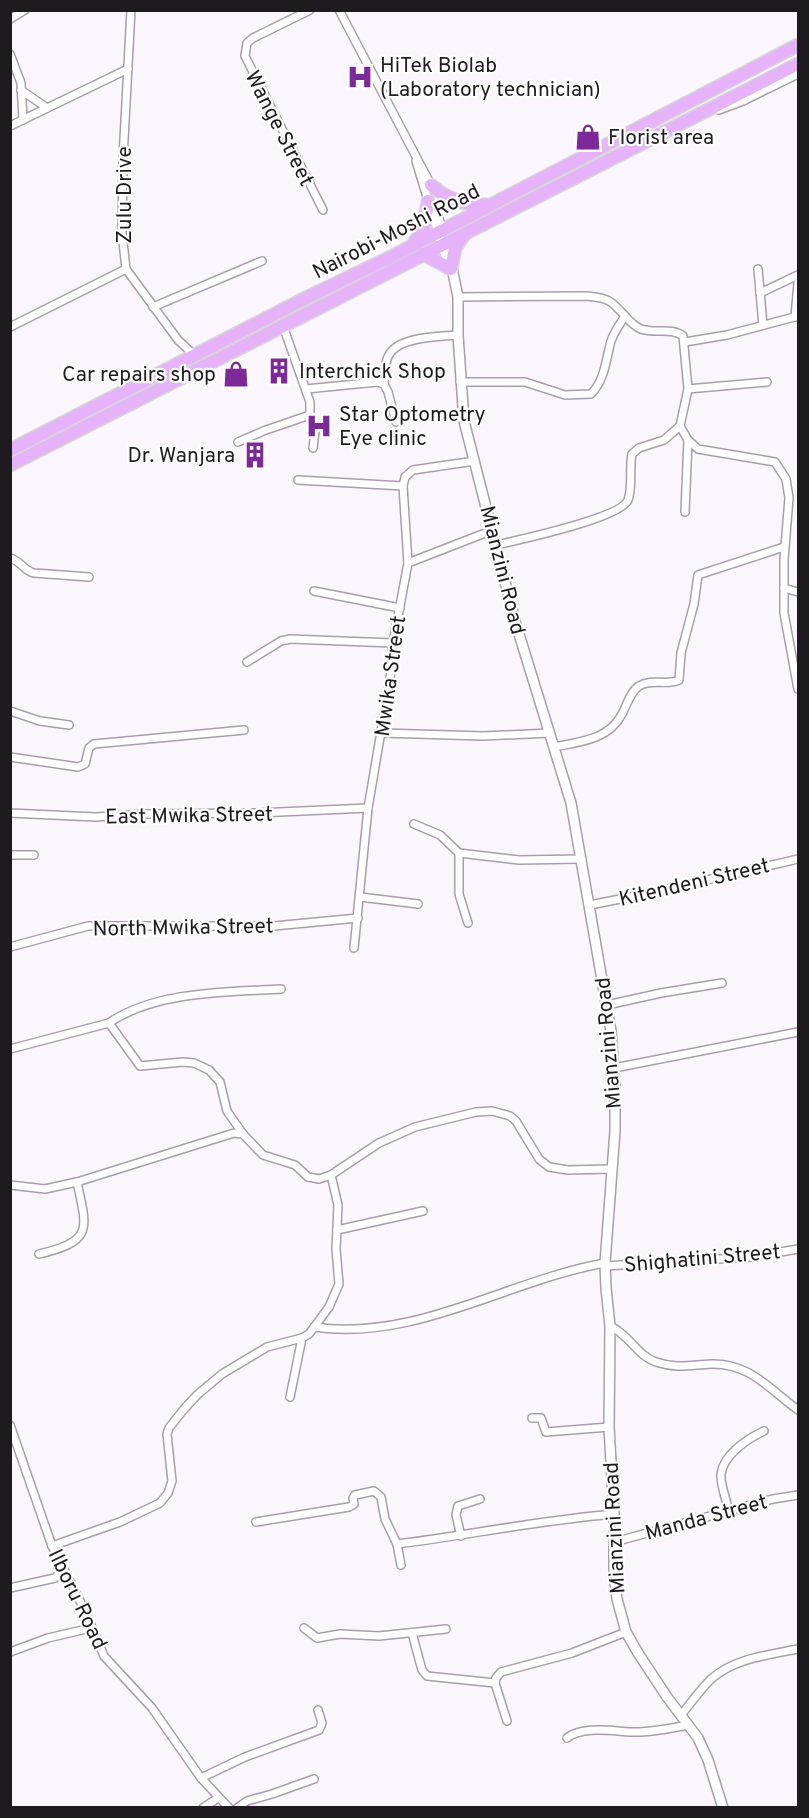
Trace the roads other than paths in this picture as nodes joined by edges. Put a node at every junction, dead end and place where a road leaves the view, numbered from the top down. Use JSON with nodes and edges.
{"nodes":[{"id":1,"x":25,"y":10,"type":"edge"},
{"id":2,"x":131,"y":10,"type":"edge"},
{"id":3,"x":310,"y":10,"type":"edge"},
{"id":4,"x":339,"y":10,"type":"edge"},
{"id":5,"x":10,"y":19,"type":"edge"},
{"id":6,"x":798,"y":45,"type":"edge"},
{"id":7,"x":10,"y":54,"type":"edge"},
{"id":8,"x":798,"y":64,"type":"edge"},
{"id":9,"x":128,"y":69,"type":"junction"},
{"id":10,"x":798,"y":74,"type":"edge"},
{"id":11,"x":21,"y":90,"type":"junction"},
{"id":12,"x":47,"y":108,"type":"junction"},
{"id":13,"x":690,"y":119,"type":"junction"},
{"id":14,"x":23,"y":120,"type":"junction"},
{"id":15,"x":10,"y":126,"type":"edge"},
{"id":16,"x":415,"y":156,"type":"junction"},
{"id":17,"x":420,"y":177,"type":"junction"},
{"id":18,"x":431,"y":185,"type":"junction"},
{"id":19,"x":428,"y":201,"type":"junction"},
{"id":20,"x":490,"y":205,"type":"junction"},
{"id":21,"x":323,"y":210,"type":"dead end"},
{"id":22,"x":467,"y":232,"type":"junction"},
{"id":23,"x":443,"y":237,"type":"junction"},
{"id":24,"x":410,"y":246,"type":"junction"},
{"id":25,"x":423,"y":254,"type":"junction"},
{"id":26,"x":262,"y":261,"type":"dead end"},
{"id":27,"x":451,"y":268,"type":"junction"},
{"id":28,"x":126,"y":269,"type":"junction"},
{"id":29,"x":758,"y":269,"type":"dead end"},
{"id":30,"x":798,"y":275,"type":"edge"},
{"id":31,"x":798,"y":283,"type":"edge"},
{"id":32,"x":760,"y":293,"type":"junction"},
{"id":33,"x":458,"y":297,"type":"junction"},
{"id":34,"x":153,"y":307,"type":"junction"},
{"id":35,"x":625,"y":316,"type":"junction"},
{"id":36,"x":797,"y":316,"type":"edge"},
{"id":37,"x":763,"y":325,"type":"junction"},
{"id":38,"x":283,"y":326,"type":"junction"},
{"id":39,"x":10,"y":327,"type":"edge"},
{"id":40,"x":458,"y":335,"type":"junction"},
{"id":41,"x":685,"y":342,"type":"junction"},
{"id":42,"x":194,"y":355,"type":"junction"},
{"id":43,"x":460,"y":382,"type":"junction"},
{"id":44,"x":767,"y":382,"type":"dead end"},
{"id":45,"x":384,"y":384,"type":"junction"},
{"id":46,"x":306,"y":389,"type":"junction"},
{"id":47,"x":688,"y":389,"type":"junction"},
{"id":48,"x":310,"y":415,"type":"junction"},
{"id":49,"x":396,"y":422,"type":"dead end"},
{"id":50,"x":680,"y":426,"type":"junction"},
{"id":51,"x":688,"y":440,"type":"junction"},
{"id":52,"x":238,"y":442,"type":"dead end"},
{"id":53,"x":313,"y":448,"type":"dead end"},
{"id":54,"x":10,"y":450,"type":"edge"},
{"id":55,"x":475,"y":461,"type":"junction"},
{"id":56,"x":10,"y":465,"type":"edge"},
{"id":57,"x":298,"y":480,"type":"dead end"},
{"id":58,"x":403,"y":486,"type":"junction"},
{"id":59,"x":685,"y":512,"type":"dead end"},
{"id":60,"x":494,"y":530,"type":"junction"},
{"id":61,"x":497,"y":544,"type":"junction"},
{"id":62,"x":784,"y":547,"type":"junction"},
{"id":63,"x":10,"y":558,"type":"edge"},
{"id":64,"x":408,"y":563,"type":"junction"},
{"id":65,"x":89,"y":576,"type":"dead end"},
{"id":66,"x":784,"y":588,"type":"junction"},
{"id":67,"x":314,"y":591,"type":"dead end"},
{"id":68,"x":798,"y":592,"type":"edge"},
{"id":69,"x":400,"y":608,"type":"junction"},
{"id":70,"x":393,"y":643,"type":"junction"},
{"id":71,"x":247,"y":662,"type":"dead end"},
{"id":72,"x":798,"y":689,"type":"edge"},
{"id":73,"x":10,"y":711,"type":"edge"},
{"id":74,"x":69,"y":725,"type":"dead end"},
{"id":75,"x":244,"y":730,"type":"dead end"},
{"id":76,"x":382,"y":733,"type":"junction"},
{"id":77,"x":550,"y":733,"type":"junction"},
{"id":78,"x":554,"y":747,"type":"junction"},
{"id":79,"x":10,"y":756,"type":"edge"},
{"id":80,"x":368,"y":808,"type":"junction"},
{"id":81,"x":10,"y":813,"type":"edge"},
{"id":82,"x":414,"y":824,"type":"dead end"},
{"id":83,"x":10,"y":846,"type":"edge"},
{"id":84,"x":459,"y":853,"type":"junction"},
{"id":85,"x":11,"y":855,"type":"edge"},
{"id":86,"x":34,"y":855,"type":"dead end"},
{"id":87,"x":582,"y":859,"type":"junction"},
{"id":88,"x":798,"y":859,"type":"edge"},
{"id":89,"x":360,"y":897,"type":"junction"},
{"id":90,"x":418,"y":904,"type":"dead end"},
{"id":91,"x":590,"y":904,"type":"junction"},
{"id":92,"x":358,"y":918,"type":"junction"},
{"id":93,"x":468,"y":923,"type":"dead end"},
{"id":94,"x":10,"y":948,"type":"edge"},
{"id":95,"x":354,"y":948,"type":"dead end"},
{"id":96,"x":722,"y":983,"type":"dead end"},
{"id":97,"x":281,"y":989,"type":"dead end"},
{"id":98,"x":607,"y":1005,"type":"junction"},
{"id":99,"x":109,"y":1023,"type":"junction"},
{"id":100,"x":798,"y":1032,"type":"edge"},
{"id":101,"x":10,"y":1049,"type":"edge"},
{"id":102,"x":614,"y":1068,"type":"junction"},
{"id":103,"x":243,"y":1134,"type":"junction"},
{"id":104,"x":612,"y":1169,"type":"junction"},
{"id":105,"x":331,"y":1175,"type":"junction"},
{"id":106,"x":77,"y":1182,"type":"junction"},
{"id":107,"x":10,"y":1185,"type":"edge"},
{"id":108,"x":423,"y":1211,"type":"dead end"},
{"id":109,"x":337,"y":1230,"type":"junction"},
{"id":110,"x":798,"y":1249,"type":"edge"},
{"id":111,"x":39,"y":1254,"type":"dead end"},
{"id":112,"x":605,"y":1264,"type":"junction"},
{"id":113,"x":610,"y":1326,"type":"junction"},
{"id":114,"x":314,"y":1327,"type":"junction"},
{"id":115,"x":302,"y":1338,"type":"junction"},
{"id":116,"x":290,"y":1397,"type":"dead end"},
{"id":117,"x":798,"y":1410,"type":"edge"},
{"id":118,"x":532,"y":1418,"type":"dead end"},
{"id":119,"x":10,"y":1425,"type":"edge"},
{"id":120,"x":609,"y":1427,"type":"junction"},
{"id":121,"x":764,"y":1431,"type":"dead end"},
{"id":122,"x":798,"y":1495,"type":"edge"},
{"id":123,"x":480,"y":1500,"type":"dead end"},
{"id":124,"x":729,"y":1512,"type":"junction"},
{"id":125,"x":614,"y":1514,"type":"junction"},
{"id":126,"x":256,"y":1522,"type":"dead end"},
{"id":127,"x":461,"y":1536,"type":"junction"},
{"id":128,"x":614,"y":1542,"type":"junction"},
{"id":129,"x":397,"y":1544,"type":"junction"},
{"id":130,"x":52,"y":1546,"type":"junction"},
{"id":131,"x":401,"y":1565,"type":"dead end"},
{"id":132,"x":63,"y":1569,"type":"junction"},
{"id":133,"x":10,"y":1588,"type":"edge"},
{"id":134,"x":91,"y":1628,"type":"junction"},
{"id":135,"x":304,"y":1628,"type":"dead end"},
{"id":136,"x":446,"y":1629,"type":"dead end"},
{"id":137,"x":626,"y":1632,"type":"junction"},
{"id":138,"x":412,"y":1633,"type":"junction"},
{"id":139,"x":798,"y":1649,"type":"edge"},
{"id":140,"x":10,"y":1652,"type":"edge"},
{"id":141,"x":495,"y":1683,"type":"junction"},
{"id":142,"x":318,"y":1710,"type":"dead end"},
{"id":143,"x":681,"y":1715,"type":"junction"},
{"id":144,"x":507,"y":1721,"type":"dead end"},
{"id":145,"x":688,"y":1725,"type":"junction"},
{"id":146,"x":567,"y":1738,"type":"dead end"},
{"id":147,"x":201,"y":1778,"type":"junction"},
{"id":148,"x":314,"y":1779,"type":"dead end"},
{"id":149,"x":218,"y":1798,"type":"junction"},
{"id":150,"x":203,"y":1808,"type":"edge"},
{"id":151,"x":229,"y":1808,"type":"edge"},
{"id":152,"x":237,"y":1808,"type":"edge"},
{"id":153,"x":723,"y":1808,"type":"edge"}],
"edges":[{"from":1,"to":5,"type":"street"},
{"from":2,"to":9,"type":"street","name":"Zulu Drive"},
{"from":3,"to":21,"type":"street","name":"Wange Street"},
{"from":4,"to":16,"type":"street"},
{"from":6,"to":20,"type":"highway","name":"Nairobi-Moshi Road"},
{"from":7,"to":11,"type":"street"},
{"from":8,"to":13,"type":"highway","name":"Nairobi-Moshi Road"},
{"from":9,"to":12,"type":"street"},
{"from":9,"to":28,"type":"street","name":"Zulu Drive"},
{"from":10,"to":13,"type":"street"},
{"from":11,"to":12,"type":"street"},
{"from":11,"to":14,"type":"street"},
{"from":12,"to":14,"type":"street"},
{"from":13,"to":22,"type":"highway","name":"Nairobi-Moshi Road"},
{"from":14,"to":15,"type":"street"},
{"from":16,"to":17,"type":"street"},
{"from":16,"to":18,"type":"street"},
{"from":17,"to":18,"type":"street"},
{"from":17,"to":19,"type":"street"},
{"from":17,"to":23,"type":"street"},
{"from":18,"to":20,"type":"highway"},
{"from":19,"to":23,"type":"street"},
{"from":19,"to":24,"type":"highway"},
{"from":20,"to":23,"type":"highway","name":"Nairobi-Moshi Road"},
{"from":22,"to":23,"type":"highway","name":"Nairobi-Moshi Road"},
{"from":22,"to":27,"type":"highway"},
{"from":23,"to":24,"type":"highway","name":"Nairobi-Moshi Road"},
{"from":23,"to":25,"type":"highway","name":"Nairobi-Moshi Road"},
{"from":23,"to":27,"type":"street","name":"Mianzini Road"},
{"from":24,"to":42,"type":"highway","name":"Nairobi-Moshi Road"},
{"from":25,"to":27,"type":"highway"},
{"from":25,"to":38,"type":"highway","name":"Nairobi-Moshi Road"},
{"from":26,"to":34,"type":"street"},
{"from":27,"to":33,"type":"street","name":"Mianzini Road"},
{"from":28,"to":34,"type":"street","name":"Zulu Drive"},
{"from":28,"to":39,"type":"street"},
{"from":29,"to":32,"type":"street"},
{"from":30,"to":32,"type":"street"},
{"from":31,"to":36,"type":"street"},
{"from":32,"to":37,"type":"street"},
{"from":33,"to":35,"type":"street"},
{"from":33,"to":40,"type":"street","name":"Mianzini Road"},
{"from":34,"to":42,"type":"street","name":"Zulu Drive"},
{"from":35,"to":41,"type":"street"},
{"from":35,"to":43,"type":"street"},
{"from":36,"to":37,"type":"street"},
{"from":37,"to":41,"type":"street"},
{"from":38,"to":46,"type":"street"},
{"from":38,"to":56,"type":"highway","name":"Nairobi-Moshi Road"},
{"from":40,"to":43,"type":"street","name":"Mianzini Road"},
{"from":40,"to":45,"type":"street"},
{"from":41,"to":47,"type":"street"},
{"from":42,"to":54,"type":"highway","name":"Nairobi-Moshi Road"},
{"from":43,"to":55,"type":"street","name":"Mianzini Road"},
{"from":44,"to":47,"type":"street"},
{"from":45,"to":46,"type":"street"},
{"from":45,"to":49,"type":"street"},
{"from":46,"to":48,"type":"street"},
{"from":47,"to":50,"type":"street"},
{"from":48,"to":52,"type":"street"},
{"from":48,"to":53,"type":"street"},
{"from":50,"to":51,"type":"street"},
{"from":50,"to":61,"type":"street"},
{"from":51,"to":59,"type":"street"},
{"from":51,"to":62,"type":"street"},
{"from":55,"to":58,"type":"street"},
{"from":55,"to":60,"type":"street","name":"Mianzini Road"},
{"from":57,"to":58,"type":"street"},
{"from":58,"to":64,"type":"street","name":"Mwika Street"},
{"from":60,"to":61,"type":"street","name":"Mianzini Road"},
{"from":60,"to":64,"type":"street"},
{"from":61,"to":77,"type":"street","name":"Mianzini Road"},
{"from":62,"to":66,"type":"street"},
{"from":62,"to":78,"type":"street"},
{"from":63,"to":65,"type":"street"},
{"from":64,"to":69,"type":"street","name":"Mwika Street"},
{"from":66,"to":68,"type":"street"},
{"from":66,"to":72,"type":"street"},
{"from":67,"to":69,"type":"street"},
{"from":69,"to":70,"type":"street","name":"Mwika Street"},
{"from":70,"to":71,"type":"street"},
{"from":70,"to":76,"type":"street","name":"Mwika Street"},
{"from":73,"to":74,"type":"street"},
{"from":75,"to":79,"type":"street"},
{"from":76,"to":77,"type":"street"},
{"from":76,"to":80,"type":"street","name":"Mwika Street"},
{"from":77,"to":78,"type":"street","name":"Mianzini Road"},
{"from":78,"to":87,"type":"street","name":"Mianzini Road"},
{"from":80,"to":81,"type":"street","name":"East Mwika Street"},
{"from":80,"to":89,"type":"street","name":"Mwika Street"},
{"from":82,"to":84,"type":"street"},
{"from":83,"to":85,"type":"street"},
{"from":84,"to":87,"type":"street"},
{"from":84,"to":93,"type":"street"},
{"from":85,"to":86,"type":"street"},
{"from":87,"to":91,"type":"street","name":"Mianzini Road"},
{"from":88,"to":91,"type":"street","name":"Kitendeni Street"},
{"from":89,"to":90,"type":"street"},
{"from":89,"to":92,"type":"street","name":"Mwika Street"},
{"from":91,"to":98,"type":"street","name":"Mianzini Road"},
{"from":92,"to":94,"type":"street","name":"North Mwika Street"},
{"from":92,"to":95,"type":"street","name":"Mwika Street"},
{"from":96,"to":98,"type":"street"},
{"from":97,"to":99,"type":"street"},
{"from":98,"to":102,"type":"street","name":"Mianzini Road"},
{"from":99,"to":101,"type":"street"},
{"from":99,"to":103,"type":"street"},
{"from":100,"to":102,"type":"street"},
{"from":102,"to":104,"type":"street","name":"Mianzini Road"},
{"from":103,"to":105,"type":"street"},
{"from":103,"to":106,"type":"street"},
{"from":104,"to":105,"type":"street"},
{"from":104,"to":112,"type":"street","name":"Mianzini Road"},
{"from":105,"to":109,"type":"street"},
{"from":106,"to":107,"type":"street"},
{"from":106,"to":111,"type":"street"},
{"from":108,"to":109,"type":"street"},
{"from":109,"to":114,"type":"street"},
{"from":110,"to":112,"type":"street","name":"Shighatini Street"},
{"from":112,"to":113,"type":"street","name":"Mianzini Road"},
{"from":112,"to":114,"type":"street","name":"Shighatini Street"},
{"from":113,"to":117,"type":"street"},
{"from":113,"to":120,"type":"street","name":"Mianzini Road"},
{"from":114,"to":115,"type":"street"},
{"from":115,"to":116,"type":"street"},
{"from":115,"to":130,"type":"street"},
{"from":118,"to":120,"type":"street"},
{"from":119,"to":130,"type":"street","name":"Ilboru Road"},
{"from":120,"to":125,"type":"street","name":"Mianzini Road"},
{"from":121,"to":124,"type":"street"},
{"from":122,"to":124,"type":"street","name":"Manda Street"},
{"from":123,"to":127,"type":"street"},
{"from":124,"to":128,"type":"street","name":"Manda Street"},
{"from":125,"to":127,"type":"street"},
{"from":125,"to":128,"type":"street","name":"Mianzini Road"},
{"from":126,"to":129,"type":"street"},
{"from":127,"to":129,"type":"street"},
{"from":128,"to":137,"type":"street","name":"Mianzini Road"},
{"from":129,"to":131,"type":"street"},
{"from":130,"to":132,"type":"street","name":"Ilboru Road"},
{"from":132,"to":133,"type":"street"},
{"from":132,"to":134,"type":"street","name":"Ilboru Road"},
{"from":134,"to":140,"type":"street"},
{"from":134,"to":147,"type":"street","name":"Ilboru Road"},
{"from":135,"to":138,"type":"street"},
{"from":136,"to":138,"type":"street"},
{"from":137,"to":141,"type":"street"},
{"from":137,"to":143,"type":"street","name":"Mianzini Road"},
{"from":138,"to":141,"type":"street"},
{"from":139,"to":143,"type":"street"},
{"from":141,"to":144,"type":"street"},
{"from":142,"to":147,"type":"street"},
{"from":143,"to":145,"type":"street","name":"Mianzini Road"},
{"from":145,"to":146,"type":"street"},
{"from":145,"to":153,"type":"street","name":"Mianzini Road"},
{"from":147,"to":149,"type":"street","name":"Ilboru Road"},
{"from":148,"to":152,"type":"street"},
{"from":149,"to":150,"type":"street"},
{"from":149,"to":151,"type":"street","name":"Ilboru Road"}]}
